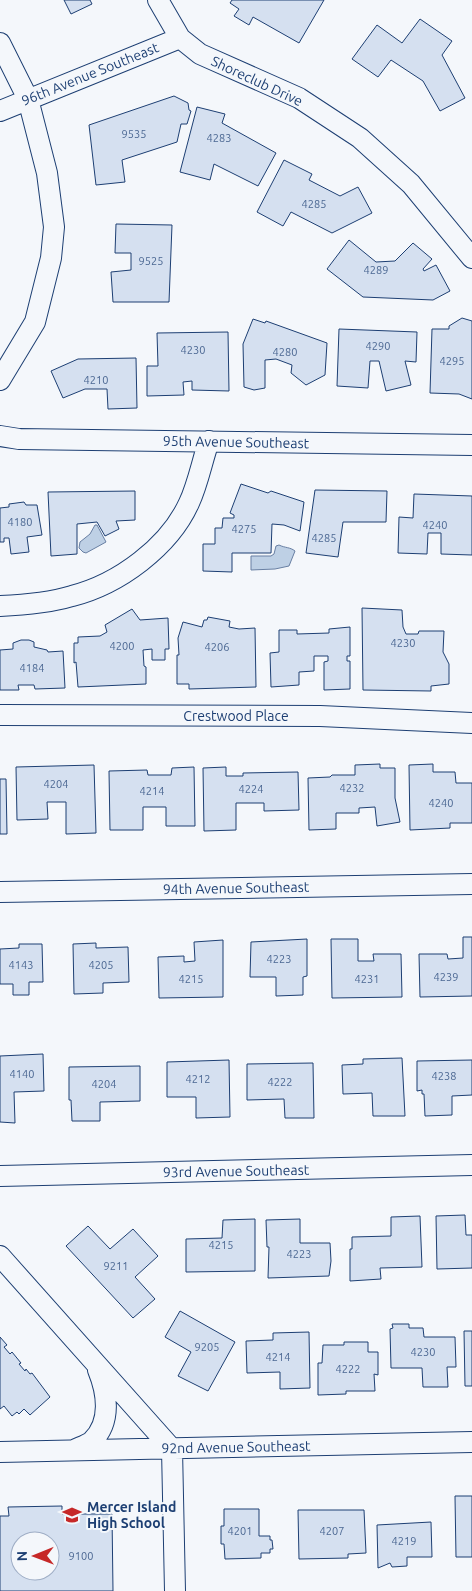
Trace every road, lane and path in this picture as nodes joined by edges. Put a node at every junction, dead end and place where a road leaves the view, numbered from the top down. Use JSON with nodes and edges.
{"nodes":[{"id":1,"x":158,"y":0,"type":"edge"},
{"id":2,"x":180,"y":38,"type":"junction"},
{"id":3,"x":0,"y":42,"type":"edge"},
{"id":4,"x":28,"y":99,"type":"junction"},
{"id":5,"x":0,"y":111,"type":"edge"},
{"id":6,"x":472,"y":258,"type":"edge"},
{"id":7,"x":0,"y":380,"type":"edge"},
{"id":8,"x":0,"y":436,"type":"edge"},
{"id":9,"x":209,"y":441,"type":"junction"},
{"id":10,"x":472,"y":445,"type":"edge"},
{"id":11,"x":0,"y":606,"type":"edge"},
{"id":12,"x":0,"y":715,"type":"edge"},
{"id":13,"x":472,"y":723,"type":"edge"},
{"id":14,"x":472,"y":884,"type":"edge"},
{"id":15,"x":0,"y":892,"type":"edge"},
{"id":16,"x":472,"y":1165,"type":"edge"},
{"id":17,"x":0,"y":1176,"type":"edge"},
{"id":18,"x":0,"y":1256,"type":"edge"},
{"id":19,"x":96,"y":1363,"type":"junction"},
{"id":20,"x":472,"y":1442,"type":"edge"},
{"id":21,"x":172,"y":1449,"type":"junction"},
{"id":22,"x":74,"y":1450,"type":"junction"},
{"id":23,"x":0,"y":1452,"type":"edge"},
{"id":24,"x":175,"y":1591,"type":"edge"}],
"edges":[{"from":1,"to":2,"type":"street","name":"Shoreclub Drive"},
{"from":2,"to":4,"type":"street","name":"96th Avenue Southeast"},
{"from":2,"to":6,"type":"street","name":"Shoreclub Drive"},
{"from":3,"to":4,"type":"street"},
{"from":4,"to":5,"type":"street","name":"96th Avenue Southeast"},
{"from":4,"to":7,"type":"street"},
{"from":8,"to":9,"type":"street","name":"95th Avenue Southeast"},
{"from":9,"to":10,"type":"street","name":"95th Avenue Southeast"},
{"from":9,"to":11,"type":"street"},
{"from":12,"to":13,"type":"street","name":"Crestwood Place"},
{"from":14,"to":15,"type":"street","name":"94th Avenue Southeast"},
{"from":16,"to":17,"type":"street","name":"93rd Avenue Southeast"},
{"from":18,"to":19,"type":"street"},
{"from":19,"to":21,"type":"street"},
{"from":19,"to":22,"type":"street"},
{"from":20,"to":21,"type":"street","name":"92nd Avenue Southeast"},
{"from":21,"to":22,"type":"street","name":"92nd Avenue Southeast"},
{"from":21,"to":24,"type":"street"},
{"from":22,"to":23,"type":"street","name":"92nd Avenue Southeast"}]}
